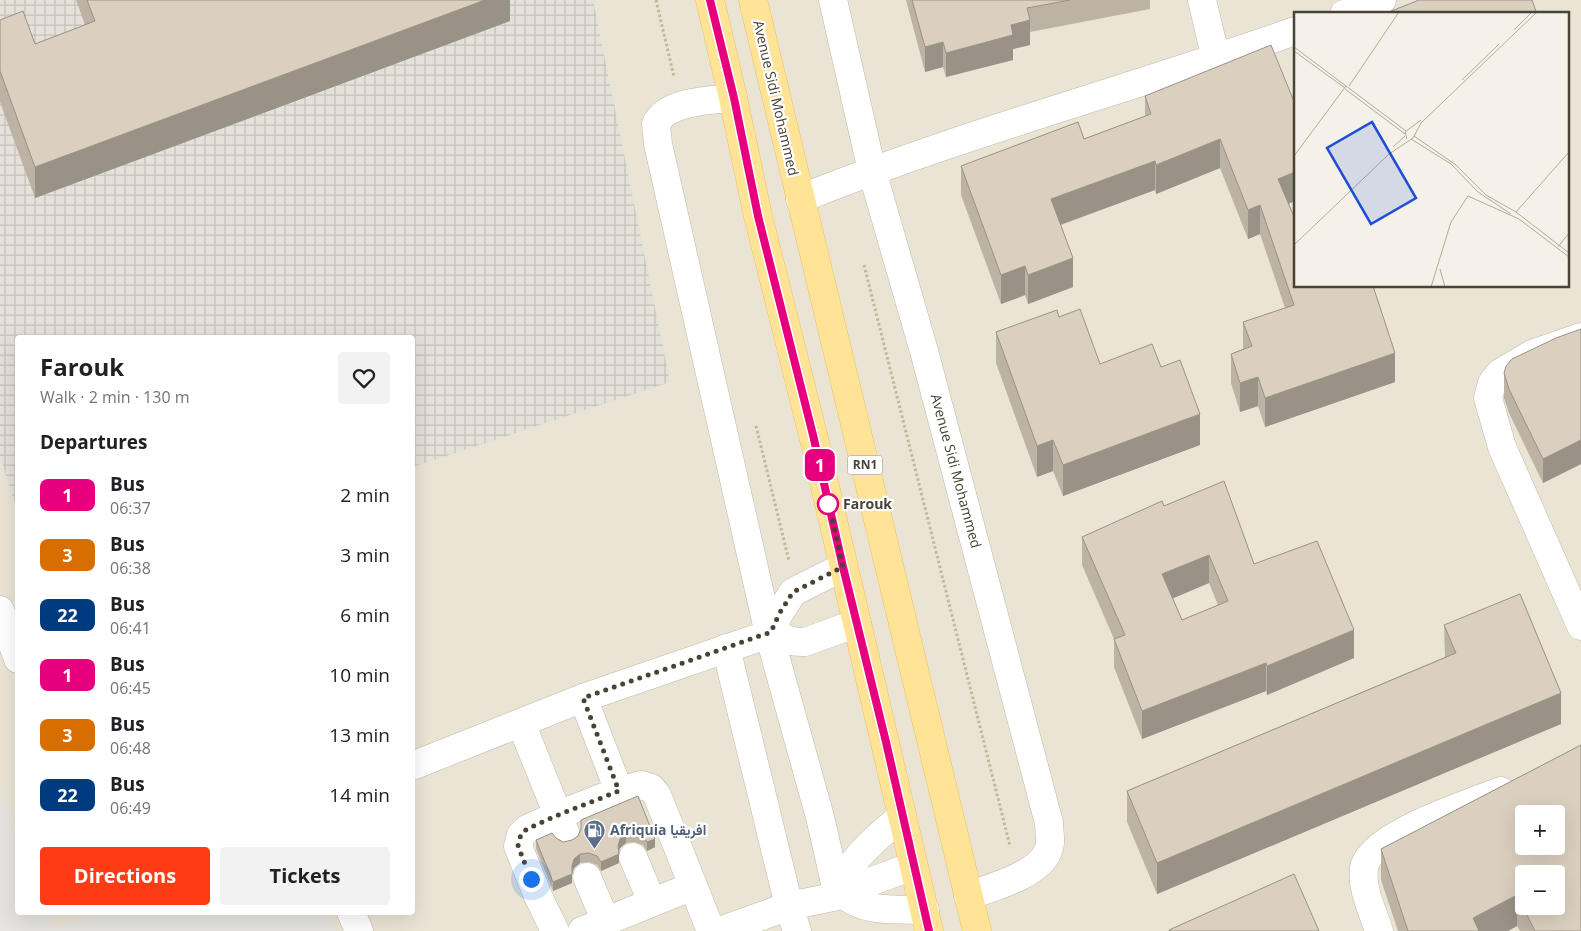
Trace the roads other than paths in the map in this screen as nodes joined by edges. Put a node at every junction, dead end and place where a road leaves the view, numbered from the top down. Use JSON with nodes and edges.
{"nodes":[{"id":1,"x":710,"y":0,"type":"edge"},
{"id":2,"x":753,"y":0,"type":"edge"},
{"id":3,"x":833,"y":0,"type":"edge"},
{"id":4,"x":1202,"y":0,"type":"edge"},
{"id":5,"x":1374,"y":1,"type":"edge"},
{"id":6,"x":1349,"y":12,"type":"edge"},
{"id":7,"x":1294,"y":31,"type":"edge"},
{"id":8,"x":1216,"y":59,"type":"junction"},
{"id":9,"x":734,"y":98,"type":"junction"},
{"id":10,"x":872,"y":171,"type":"junction"},
{"id":11,"x":800,"y":199,"type":"junction"},
{"id":12,"x":1581,"y":337,"type":"edge"},
{"id":13,"x":843,"y":567,"type":"junction"},
{"id":14,"x":0,"y":610,"type":"edge"},
{"id":15,"x":856,"y":623,"type":"junction"},
{"id":16,"x":1581,"y":626,"type":"edge"},
{"id":17,"x":770,"y":633,"type":"junction"},
{"id":18,"x":726,"y":648,"type":"junction"},
{"id":19,"x":15,"y":651,"type":"edge"},
{"id":20,"x":583,"y":698,"type":"junction"},
{"id":21,"x":521,"y":723,"type":"junction"},
{"id":22,"x":415,"y":765,"type":"edge"},
{"id":23,"x":1526,"y":781,"type":"edge"},
{"id":24,"x":614,"y":800,"type":"junction"},
{"id":25,"x":902,"y":816,"type":"junction"},
{"id":26,"x":562,"y":825,"type":"junction"},
{"id":27,"x":633,"y":857,"type":"dead end"},
{"id":28,"x":913,"y":866,"type":"junction"},
{"id":29,"x":587,"y":877,"type":"dead end"},
{"id":30,"x":693,"y":886,"type":"junction"},
{"id":31,"x":841,"y":895,"type":"junction"},
{"id":32,"x":968,"y":896,"type":"junction"},
{"id":33,"x":652,"y":902,"type":"junction"},
{"id":34,"x":353,"y":915,"type":"edge"},
{"id":35,"x":793,"y":918,"type":"edge"},
{"id":36,"x":927,"y":921,"type":"edge"},
{"id":37,"x":594,"y":926,"type":"edge"},
{"id":38,"x":359,"y":931,"type":"edge"},
{"id":39,"x":555,"y":931,"type":"edge"},
{"id":40,"x":711,"y":931,"type":"edge"},
{"id":41,"x":720,"y":931,"type":"edge"},
{"id":42,"x":977,"y":931,"type":"edge"},
{"id":43,"x":1379,"y":931,"type":"edge"}],
"edges":[{"from":1,"to":9,"type":"main road"},
{"from":2,"to":11,"type":"main road","name":"Avenue Sidi Mohammed","number":"RN1"},
{"from":3,"to":10,"type":"street","name":"Avenue Sidi Mohammed"},
{"from":4,"to":8,"type":"street"},
{"from":5,"to":6,"type":"street"},
{"from":7,"to":8,"type":"street"},
{"from":8,"to":10,"type":"street"},
{"from":9,"to":13,"type":"main road"},
{"from":9,"to":17,"type":"street"},
{"from":10,"to":11,"type":"street"},
{"from":10,"to":32,"type":"street","name":"Avenue Sidi Mohammed"},
{"from":11,"to":32,"type":"main road","name":"Avenue Sidi Mohammed","number":"RN1"},
{"from":12,"to":16,"type":"street"},
{"from":13,"to":15,"type":"main road"},
{"from":13,"to":17,"type":"street"},
{"from":14,"to":19,"type":"street"},
{"from":15,"to":17,"type":"street"},
{"from":15,"to":25,"type":"main road"},
{"from":17,"to":18,"type":"street"},
{"from":17,"to":31,"type":"street"},
{"from":18,"to":20,"type":"street"},
{"from":18,"to":35,"type":"street"},
{"from":20,"to":21,"type":"street"},
{"from":20,"to":24,"type":"street"},
{"from":21,"to":22,"type":"street"},
{"from":21,"to":26,"type":"street"},
{"from":23,"to":43,"type":"street"},
{"from":24,"to":26,"type":"street"},
{"from":24,"to":30,"type":"street"},
{"from":25,"to":28,"type":"main road"},
{"from":25,"to":31,"type":"street"},
{"from":26,"to":39,"type":"street"},
{"from":27,"to":33,"type":"street"},
{"from":28,"to":31,"type":"street"},
{"from":28,"to":36,"type":"main road"},
{"from":29,"to":37,"type":"street"},
{"from":30,"to":33,"type":"street"},
{"from":30,"to":40,"type":"street"},
{"from":31,"to":35,"type":"street"},
{"from":31,"to":36,"type":"street"},
{"from":32,"to":42,"type":"main road","name":"Avenue Sidi Mohammed","number":"RN1"},
{"from":33,"to":37,"type":"street"},
{"from":34,"to":38,"type":"street"},
{"from":35,"to":41,"type":"street"}]}
